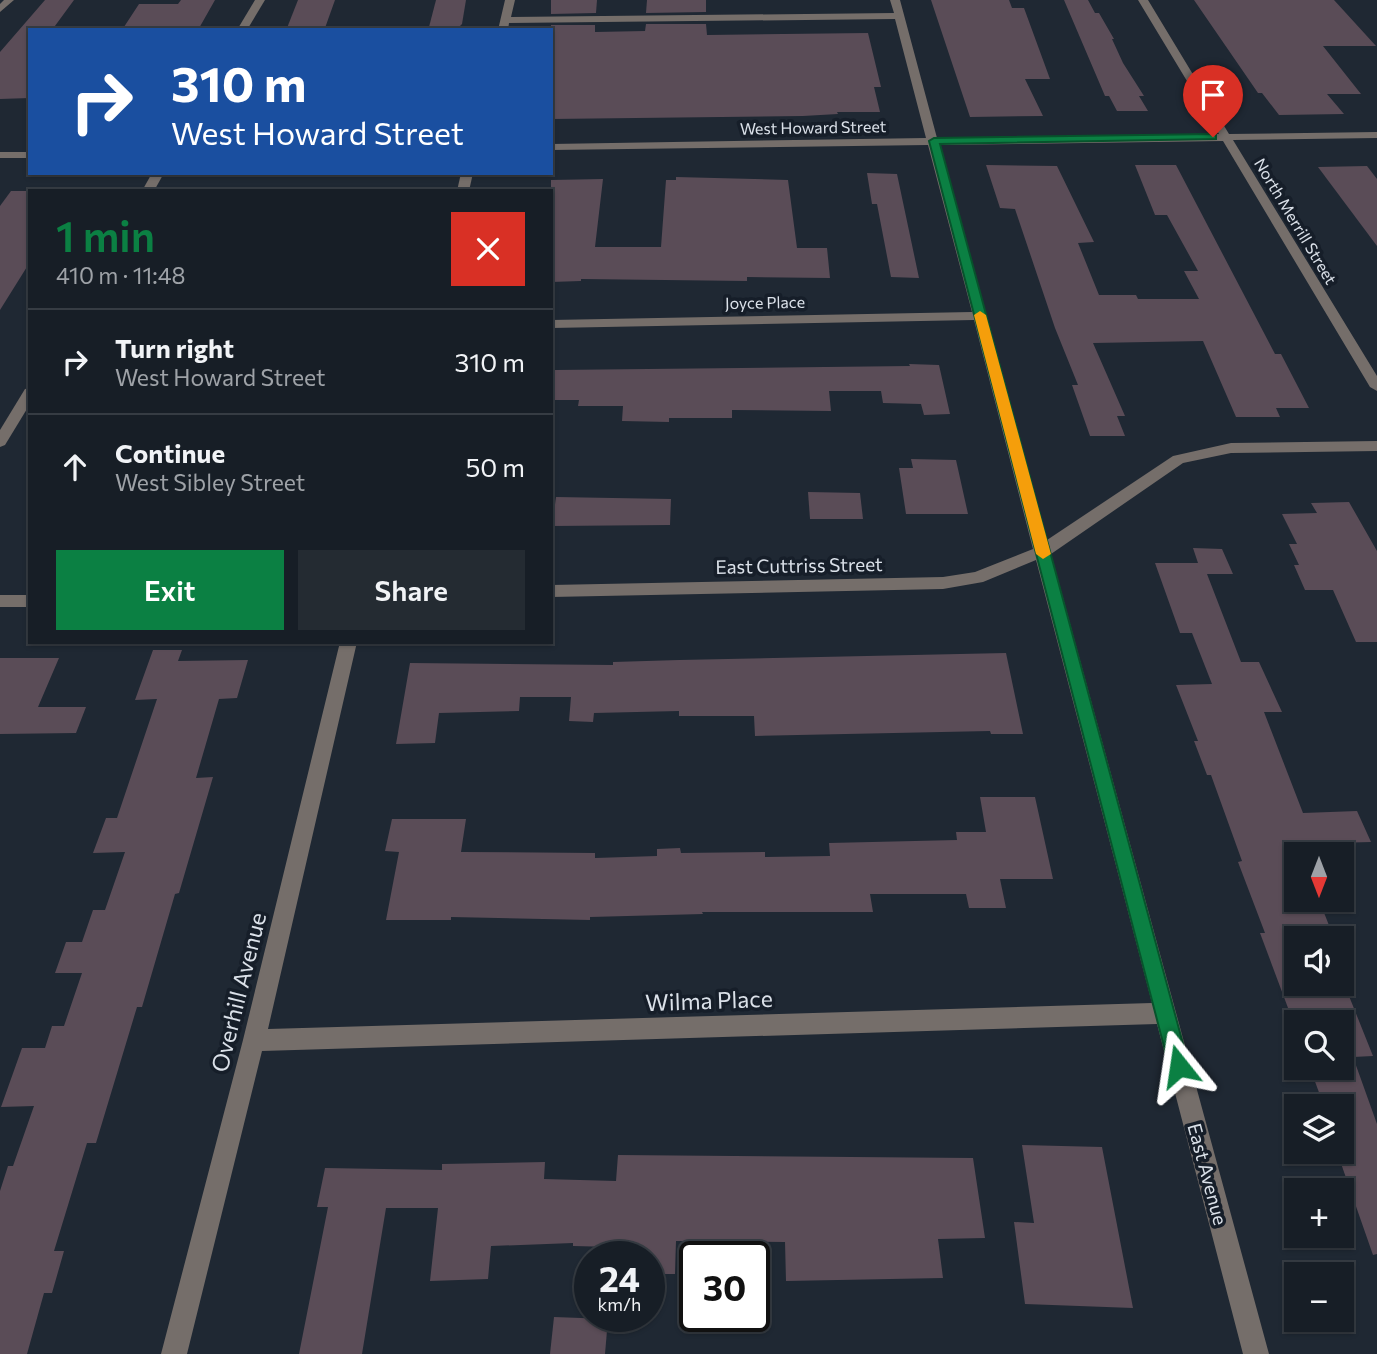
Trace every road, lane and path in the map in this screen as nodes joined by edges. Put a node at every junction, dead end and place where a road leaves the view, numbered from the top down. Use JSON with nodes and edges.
{"nodes":[{"id":1,"x":9,"y":0,"type":"edge"},
{"id":2,"x":260,"y":0,"type":"edge"},
{"id":3,"x":510,"y":0,"type":"edge"},
{"id":4,"x":895,"y":0,"type":"edge"},
{"id":5,"x":1143,"y":0,"type":"edge"},
{"id":6,"x":0,"y":9,"type":"edge"},
{"id":7,"x":900,"y":16,"type":"junction"},
{"id":8,"x":504,"y":25,"type":"edge"},
{"id":9,"x":243,"y":28,"type":"edge"},
{"id":10,"x":1377,"y":135,"type":"edge"},
{"id":11,"x":1228,"y":137,"type":"junction"},
{"id":12,"x":934,"y":141,"type":"junction"},
{"id":13,"x":553,"y":147,"type":"edge"},
{"id":14,"x":0,"y":155,"type":"edge"},
{"id":15,"x":28,"y":155,"type":"edge"},
{"id":16,"x":980,"y":316,"type":"junction"},
{"id":17,"x":553,"y":324,"type":"edge"},
{"id":18,"x":1377,"y":387,"type":"edge"},
{"id":19,"x":28,"y":395,"type":"edge"},
{"id":20,"x":0,"y":442,"type":"edge"},
{"id":21,"x":1377,"y":446,"type":"edge"},
{"id":22,"x":1043,"y":551,"type":"junction"},
{"id":23,"x":553,"y":591,"type":"edge"},
{"id":24,"x":0,"y":601,"type":"edge"},
{"id":25,"x":28,"y":601,"type":"edge"},
{"id":26,"x":349,"y":644,"type":"edge"},
{"id":27,"x":1165,"y":1013,"type":"junction"},
{"id":28,"x":254,"y":1040,"type":"junction"},
{"id":29,"x":174,"y":1354,"type":"edge"},
{"id":30,"x":1255,"y":1354,"type":"edge"}],
"edges":[{"from":1,"to":6,"type":"street"},
{"from":2,"to":9,"type":"street"},
{"from":3,"to":8,"type":"street"},
{"from":4,"to":7,"type":"street","name":"East Avenue"},
{"from":5,"to":11,"type":"street","name":"North Merrill Street"},
{"from":7,"to":8,"type":"street"},
{"from":7,"to":12,"type":"street","name":"East Avenue"},
{"from":10,"to":11,"type":"street","name":"West Howard Street"},
{"from":11,"to":12,"type":"street","name":"West Howard Street"},
{"from":11,"to":18,"type":"street","name":"North Merrill Street"},
{"from":12,"to":13,"type":"street","name":"West Howard Street"},
{"from":12,"to":16,"type":"street","name":"East Avenue"},
{"from":14,"to":15,"type":"street"},
{"from":16,"to":17,"type":"street","name":"Joyce Place"},
{"from":16,"to":22,"type":"street","name":"East Avenue"},
{"from":19,"to":20,"type":"street"},
{"from":21,"to":22,"type":"street","name":"East Cuttriss Street"},
{"from":22,"to":23,"type":"street","name":"East Cuttriss Street"},
{"from":22,"to":27,"type":"street","name":"East Avenue"},
{"from":24,"to":25,"type":"street"},
{"from":26,"to":28,"type":"street","name":"Overhill Avenue"},
{"from":27,"to":28,"type":"street","name":"Wilma Place"},
{"from":27,"to":30,"type":"street","name":"East Avenue"},
{"from":28,"to":29,"type":"street","name":"Overhill Avenue"}]}
